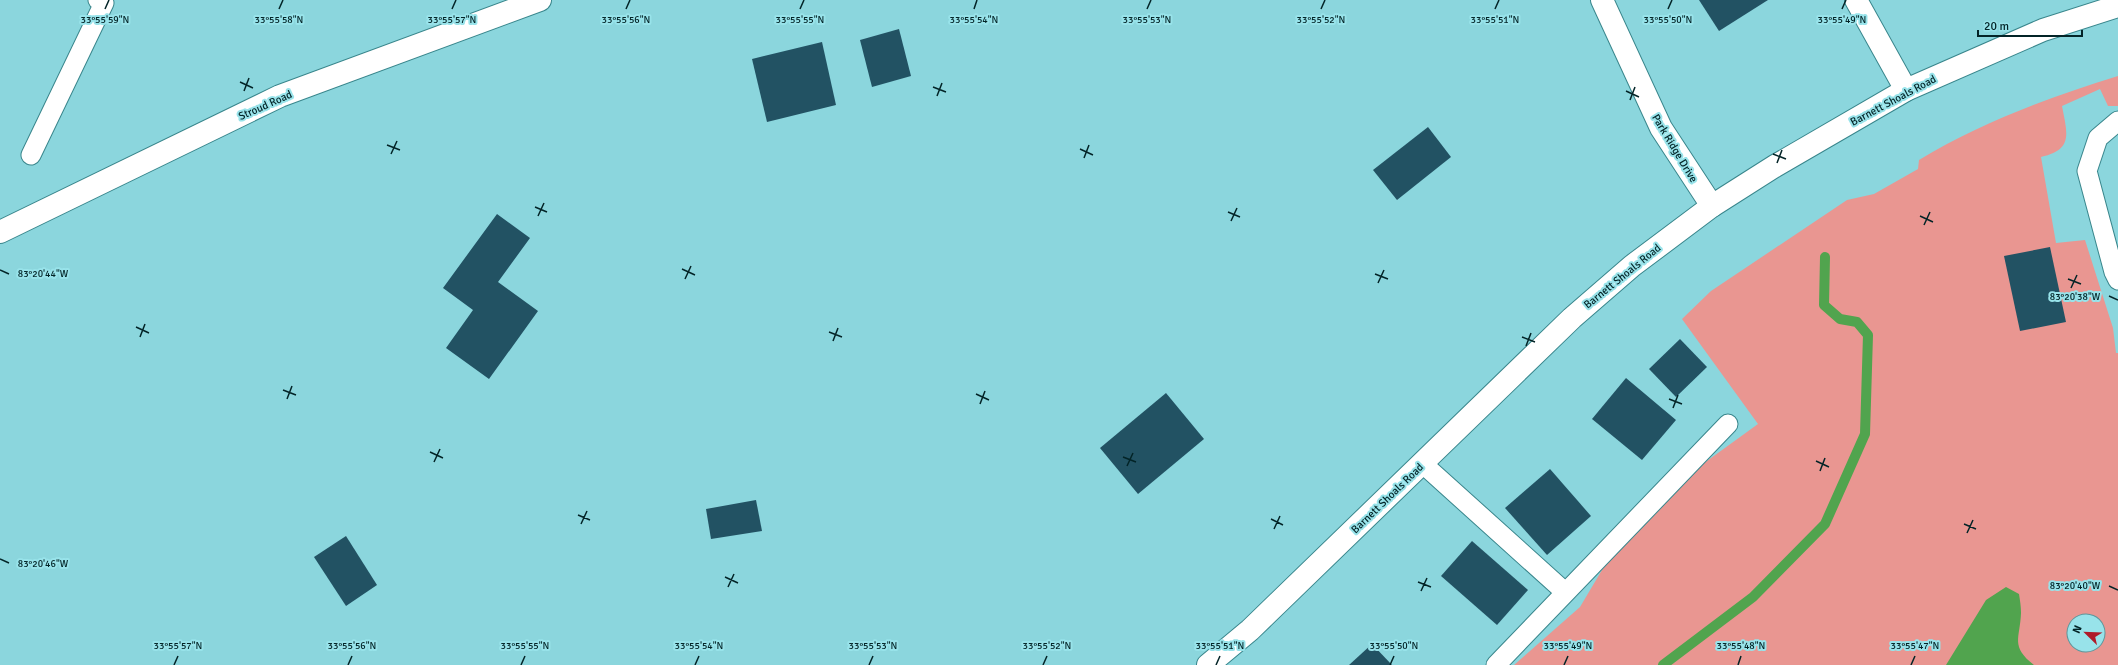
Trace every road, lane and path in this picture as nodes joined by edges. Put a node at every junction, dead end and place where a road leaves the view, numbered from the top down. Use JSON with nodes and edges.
{"nodes":[{"id":1,"x":98,"y":0,"type":"edge"},
{"id":2,"x":540,"y":0,"type":"edge"},
{"id":3,"x":1602,"y":0,"type":"edge"},
{"id":4,"x":1856,"y":0,"type":"edge"},
{"id":5,"x":2118,"y":6,"type":"edge"},
{"id":6,"x":1906,"y":90,"type":"junction"},
{"id":7,"x":2118,"y":121,"type":"edge"},
{"id":8,"x":32,"y":155,"type":"dead end"},
{"id":9,"x":1712,"y":206,"type":"junction"},
{"id":10,"x":0,"y":232,"type":"edge"},
{"id":11,"x":2118,"y":280,"type":"edge"},
{"id":12,"x":1728,"y":424,"type":"dead end"},
{"id":13,"x":1423,"y":464,"type":"junction"},
{"id":14,"x":1565,"y":592,"type":"junction"},
{"id":15,"x":1208,"y":665,"type":"edge"},
{"id":16,"x":1496,"y":665,"type":"edge"}],
"edges":[{"from":1,"to":8,"type":"lane"},
{"from":2,"to":10,"type":"main road","name":"Stroud Road"},
{"from":3,"to":9,"type":"main road","name":"Park Ridge Drive"},
{"from":4,"to":6,"type":"main road"},
{"from":5,"to":6,"type":"main road","name":"Barnett Shoals Road"},
{"from":6,"to":9,"type":"main road","name":"Barnett Shoals Road"},
{"from":7,"to":11,"type":"lane"},
{"from":9,"to":13,"type":"main road","name":"Barnett Shoals Road"},
{"from":12,"to":14,"type":"lane"},
{"from":13,"to":14,"type":"lane"},
{"from":13,"to":15,"type":"main road","name":"Barnett Shoals Road"},
{"from":14,"to":16,"type":"lane"}]}
